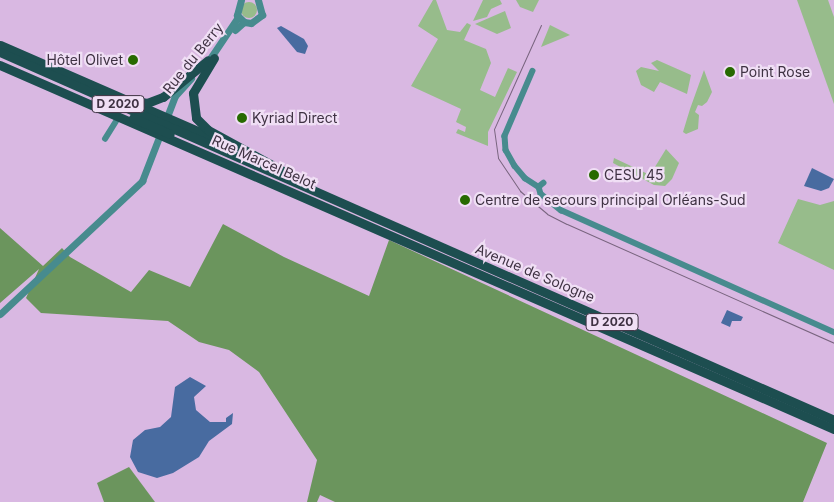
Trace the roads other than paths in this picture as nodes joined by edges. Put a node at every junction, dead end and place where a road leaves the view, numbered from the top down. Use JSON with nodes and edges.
{"nodes":[{"id":1,"x":241,"y":0,"type":"edge"},
{"id":2,"x":258,"y":0,"type":"edge"},
{"id":3,"x":241,"y":20,"type":"junction"},
{"id":4,"x":0,"y":45,"type":"edge"},
{"id":5,"x":0,"y":52,"type":"edge"},
{"id":6,"x":211,"y":59,"type":"junction"},
{"id":7,"x":0,"y":60,"type":"edge"},
{"id":8,"x":0,"y":65,"type":"edge"},
{"id":9,"x":533,"y":71,"type":"dead end"},
{"id":10,"x":101,"y":88,"type":"junction"},
{"id":11,"x":74,"y":89,"type":"junction"},
{"id":12,"x":118,"y":118,"type":"junction"},
{"id":13,"x":160,"y":123,"type":"junction"},
{"id":14,"x":175,"y":132,"type":"junction"},
{"id":15,"x":105,"y":139,"type":"dead end"},
{"id":16,"x":240,"y":149,"type":"junction"},
{"id":17,"x":390,"y":225,"type":"junction"},
{"id":18,"x":0,"y":314,"type":"edge"},
{"id":19,"x":595,"y":314,"type":"junction"},
{"id":20,"x":834,"y":332,"type":"edge"},
{"id":21,"x":834,"y":415,"type":"edge"},
{"id":22,"x":834,"y":420,"type":"edge"},
{"id":23,"x":834,"y":430,"type":"edge"}],
"edges":[{"from":1,"to":3,"type":"street"},
{"from":2,"to":3,"type":"street"},
{"from":3,"to":6,"type":"street","name":"Rue du Berry"},
{"from":4,"to":10,"type":"main road"},
{"from":5,"to":11,"type":"main road","number":"D 2020"},
{"from":6,"to":10,"type":"main road"},
{"from":6,"to":13,"type":"street","name":"Rue du Berry"},
{"from":6,"to":16,"type":"main road"},
{"from":7,"to":11,"type":"main road","number":"D 2020"},
{"from":8,"to":12,"type":"main road"},
{"from":9,"to":20,"type":"street"},
{"from":10,"to":13,"type":"main road"},
{"from":11,"to":13,"type":"main road","name":"Rue Marcel Belot","number":"D 2020"},
{"from":12,"to":13,"type":"main road"},
{"from":12,"to":15,"type":"street"},
{"from":13,"to":14,"type":"main road","name":"Rue Marcel Belot","number":"D 2020"},
{"from":13,"to":14,"type":"main road"},
{"from":13,"to":18,"type":"street","name":"Rue du Berry"},
{"from":14,"to":16,"type":"main road"},
{"from":14,"to":17,"type":"main road","name":"Rue Marcel Belot","number":"D 2020"},
{"from":14,"to":23,"type":"main road","name":"Rue Marcel Belot","number":"D 2020"},
{"from":16,"to":17,"type":"main road"},
{"from":17,"to":19,"type":"main road","name":"Avenue de Sologne","number":"D 2020"},
{"from":19,"to":21,"type":"main road"},
{"from":19,"to":22,"type":"main road","name":"Avenue de Sologne","number":"D 2020"}]}
